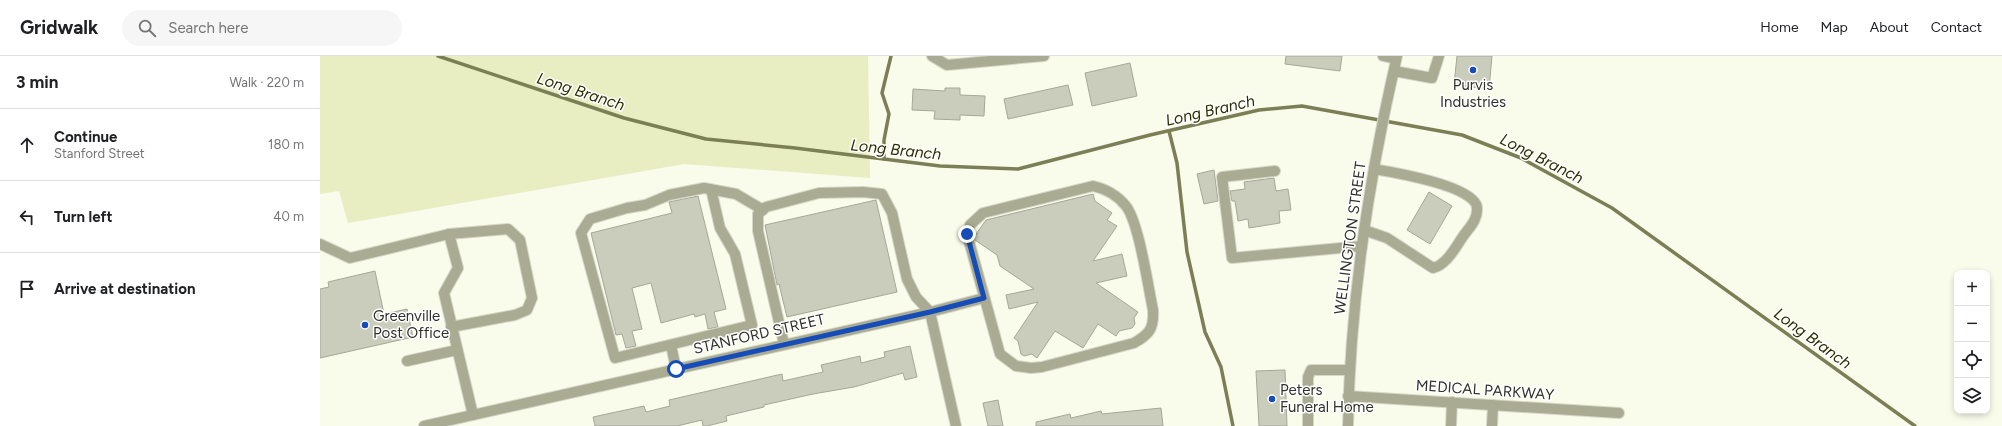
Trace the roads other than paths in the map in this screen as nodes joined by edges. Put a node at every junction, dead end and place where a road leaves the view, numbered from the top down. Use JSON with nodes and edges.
{"nodes":[{"id":1,"x":932,"y":56,"type":"edge"},
{"id":2,"x":1044,"y":56,"type":"edge"},
{"id":3,"x":1383,"y":56,"type":"edge"},
{"id":4,"x":1439,"y":56,"type":"edge"},
{"id":5,"x":1397,"y":57,"type":"edge"},
{"id":6,"x":1394,"y":71,"type":"junction"},
{"id":7,"x":1374,"y":169,"type":"junction"},
{"id":8,"x":1276,"y":171,"type":"dead end"},
{"id":9,"x":711,"y":189,"type":"junction"},
{"id":10,"x":763,"y":210,"type":"junction"},
{"id":11,"x":1364,"y":230,"type":"junction"},
{"id":12,"x":449,"y":234,"type":"junction"},
{"id":13,"x":320,"y":244,"type":"edge"},
{"id":14,"x":1362,"y":246,"type":"junction"},
{"id":15,"x":984,"y":298,"type":"junction"},
{"id":16,"x":930,"y":312,"type":"junction"},
{"id":17,"x":451,"y":326,"type":"junction"},
{"id":18,"x":784,"y":344,"type":"junction"},
{"id":19,"x":671,"y":345,"type":"junction"},
{"id":20,"x":457,"y":350,"type":"junction"},
{"id":21,"x":407,"y":361,"type":"dead end"},
{"id":22,"x":676,"y":369,"type":"junction"},
{"id":23,"x":1350,"y":370,"type":"junction"},
{"id":24,"x":1348,"y":396,"type":"junction"},
{"id":25,"x":1452,"y":402,"type":"junction"},
{"id":26,"x":1493,"y":405,"type":"junction"},
{"id":27,"x":1619,"y":413,"type":"dead end"},
{"id":28,"x":473,"y":415,"type":"junction"},
{"id":29,"x":424,"y":426,"type":"edge"},
{"id":30,"x":956,"y":426,"type":"edge"},
{"id":31,"x":1308,"y":426,"type":"edge"},
{"id":32,"x":1348,"y":426,"type":"edge"},
{"id":33,"x":1451,"y":426,"type":"edge"},
{"id":34,"x":1492,"y":426,"type":"edge"}],
"edges":[{"from":1,"to":2,"type":"street"},
{"from":3,"to":5,"type":"street"},
{"from":4,"to":6,"type":"street"},
{"from":5,"to":6,"type":"street","name":"WELLINGTON STREET"},
{"from":6,"to":7,"type":"street","name":"WELLINGTON STREET"},
{"from":7,"to":11,"type":"street","name":"WELLINGTON STREET"},
{"from":7,"to":11,"type":"street"},
{"from":8,"to":14,"type":"street"},
{"from":9,"to":10,"type":"street"},
{"from":9,"to":19,"type":"street"},
{"from":9,"to":19,"type":"street"},
{"from":10,"to":16,"type":"street"},
{"from":10,"to":18,"type":"street"},
{"from":11,"to":14,"type":"street","name":"WELLINGTON STREET"},
{"from":12,"to":13,"type":"street"},
{"from":12,"to":17,"type":"street"},
{"from":12,"to":17,"type":"street"},
{"from":14,"to":23,"type":"street","name":"WELLINGTON STREET"},
{"from":15,"to":15,"type":"street"},
{"from":15,"to":16,"type":"street","name":"STANFORD STREET"},
{"from":16,"to":18,"type":"street","name":"STANFORD STREET"},
{"from":16,"to":30,"type":"street"},
{"from":17,"to":20,"type":"street"},
{"from":18,"to":22,"type":"street","name":"STANFORD STREET"},
{"from":19,"to":22,"type":"street"},
{"from":20,"to":21,"type":"street"},
{"from":20,"to":28,"type":"street"},
{"from":22,"to":28,"type":"street","name":"STANFORD STREET"},
{"from":23,"to":24,"type":"street","name":"WELLINGTON STREET"},
{"from":23,"to":31,"type":"street"},
{"from":24,"to":25,"type":"street","name":"MEDICAL PARKWAY"},
{"from":24,"to":32,"type":"street","name":"WELLINGTON STREET"},
{"from":25,"to":26,"type":"street","name":"MEDICAL PARKWAY"},
{"from":25,"to":33,"type":"street"},
{"from":26,"to":27,"type":"street","name":"MEDICAL PARKWAY"},
{"from":26,"to":34,"type":"street"},
{"from":28,"to":29,"type":"street","name":"STANFORD STREET"}]}
